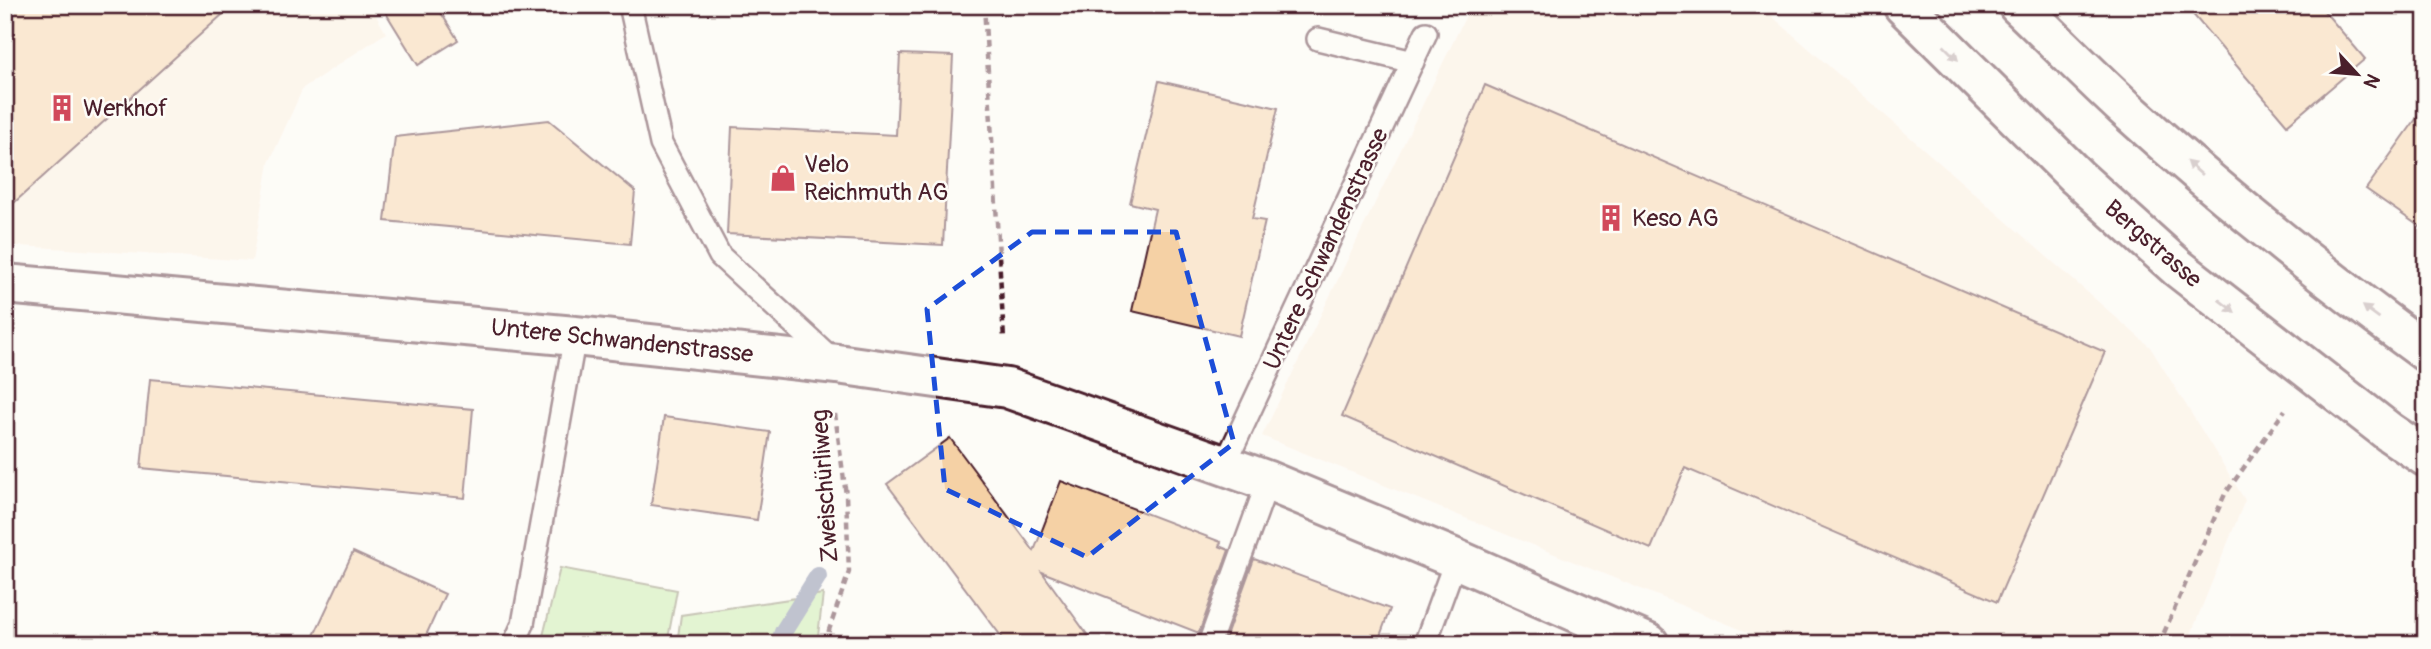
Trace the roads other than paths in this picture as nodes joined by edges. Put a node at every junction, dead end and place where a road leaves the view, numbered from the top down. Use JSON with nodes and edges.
{"nodes":[{"id":1,"x":630,"y":5,"type":"edge"},
{"id":2,"x":1903,"y":5,"type":"edge"},
{"id":3,"x":2018,"y":5,"type":"edge"},
{"id":4,"x":1426,"y":33,"type":"dead end"},
{"id":5,"x":1318,"y":39,"type":"dead end"},
{"id":6,"x":1413,"y":62,"type":"junction"},
{"id":7,"x":5,"y":284,"type":"edge"},
{"id":8,"x":575,"y":335,"type":"junction"},
{"id":9,"x":2426,"y":352,"type":"edge"},
{"id":10,"x":837,"y":364,"type":"junction"},
{"id":11,"x":2426,"y":457,"type":"edge"},
{"id":12,"x":1225,"y":464,"type":"junction"},
{"id":13,"x":1268,"y":481,"type":"junction"},
{"id":14,"x":1456,"y":559,"type":"junction"},
{"id":15,"x":514,"y":644,"type":"edge"},
{"id":16,"x":1209,"y":644,"type":"edge"},
{"id":17,"x":1425,"y":644,"type":"edge"},
{"id":18,"x":1649,"y":644,"type":"edge"}],
"edges":[{"from":1,"to":10,"type":"lane"},
{"from":2,"to":11,"type":"street","name":"Bergstrasse","one_way":true},
{"from":9,"to":3,"type":"street","one_way":true},
{"from":4,"to":6,"type":"lane","name":"Untere Schwandenstrasse"},
{"from":5,"to":6,"type":"lane"},
{"from":6,"to":12,"type":"lane","name":"Untere Schwandenstrasse"},
{"from":7,"to":8,"type":"street","name":"Untere Schwandenstrasse"},
{"from":8,"to":10,"type":"street","name":"Untere Schwandenstrasse"},
{"from":8,"to":15,"type":"lane"},
{"from":10,"to":12,"type":"street","name":"Untere Schwandenstrasse"},
{"from":12,"to":13,"type":"street","name":"Untere Schwandenstrasse"},
{"from":13,"to":14,"type":"street","name":"Untere Schwandenstrasse"},
{"from":13,"to":16,"type":"lane"},
{"from":14,"to":17,"type":"lane"},
{"from":14,"to":18,"type":"street","name":"Untere Schwandenstrasse"}]}
